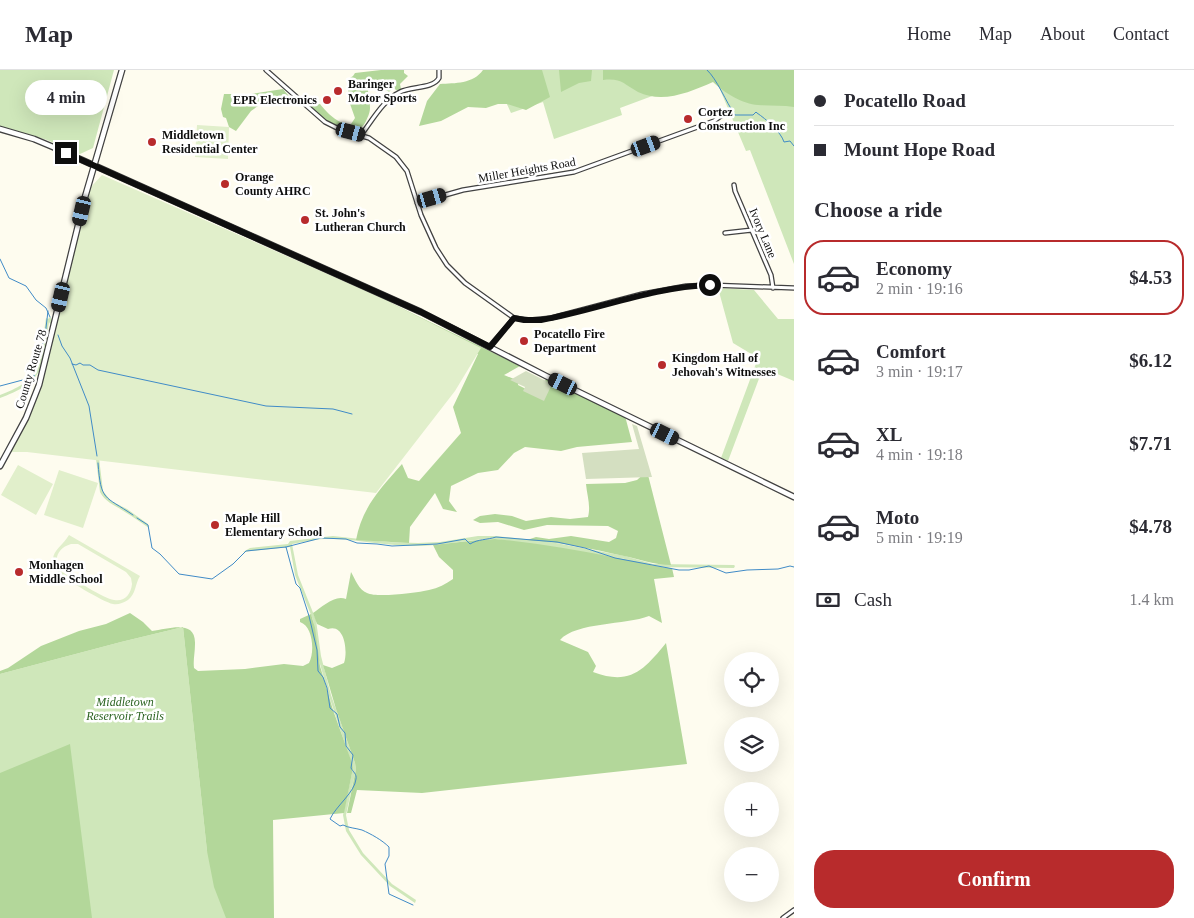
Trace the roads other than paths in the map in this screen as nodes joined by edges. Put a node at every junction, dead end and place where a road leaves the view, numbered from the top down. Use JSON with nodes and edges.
{"nodes":[{"id":1,"x":122,"y":70,"type":"edge"},
{"id":2,"x":266,"y":70,"type":"edge"},
{"id":3,"x":439,"y":70,"type":"edge"},
{"id":4,"x":722,"y":115,"type":"dead end"},
{"id":5,"x":0,"y":129,"type":"edge"},
{"id":6,"x":361,"y":135,"type":"junction"},
{"id":7,"x":93,"y":165,"type":"junction"},
{"id":8,"x":734,"y":185,"type":"dead end"},
{"id":9,"x":417,"y":203,"type":"junction"},
{"id":10,"x":752,"y":230,"type":"junction"},
{"id":11,"x":725,"y":233,"type":"dead end"},
{"id":12,"x":773,"y":288,"type":"junction"},
{"id":13,"x":794,"y":288,"type":"edge"},
{"id":14,"x":514,"y":318,"type":"junction"},
{"id":15,"x":490,"y":347,"type":"junction"},
{"id":16,"x":0,"y":466,"type":"edge"},
{"id":17,"x":794,"y":497,"type":"edge"},
{"id":18,"x":794,"y":910,"type":"edge"},
{"id":19,"x":783,"y":918,"type":"edge"}],
"edges":[{"from":1,"to":7,"type":"street","name":"County Route 78"},
{"from":2,"to":6,"type":"street"},
{"from":3,"to":6,"type":"street"},
{"from":4,"to":9,"type":"street","name":"Miller Heights Road"},
{"from":5,"to":7,"type":"street"},
{"from":6,"to":9,"type":"street"},
{"from":7,"to":15,"type":"street"},
{"from":7,"to":16,"type":"street","name":"County Route 78"},
{"from":8,"to":10,"type":"street","name":"Ivory Lane"},
{"from":9,"to":14,"type":"street"},
{"from":10,"to":11,"type":"street"},
{"from":10,"to":12,"type":"street","name":"Ivory Lane"},
{"from":12,"to":13,"type":"street"},
{"from":12,"to":14,"type":"street"},
{"from":14,"to":15,"type":"street"},
{"from":15,"to":17,"type":"street"},
{"from":18,"to":19,"type":"street"}]}
